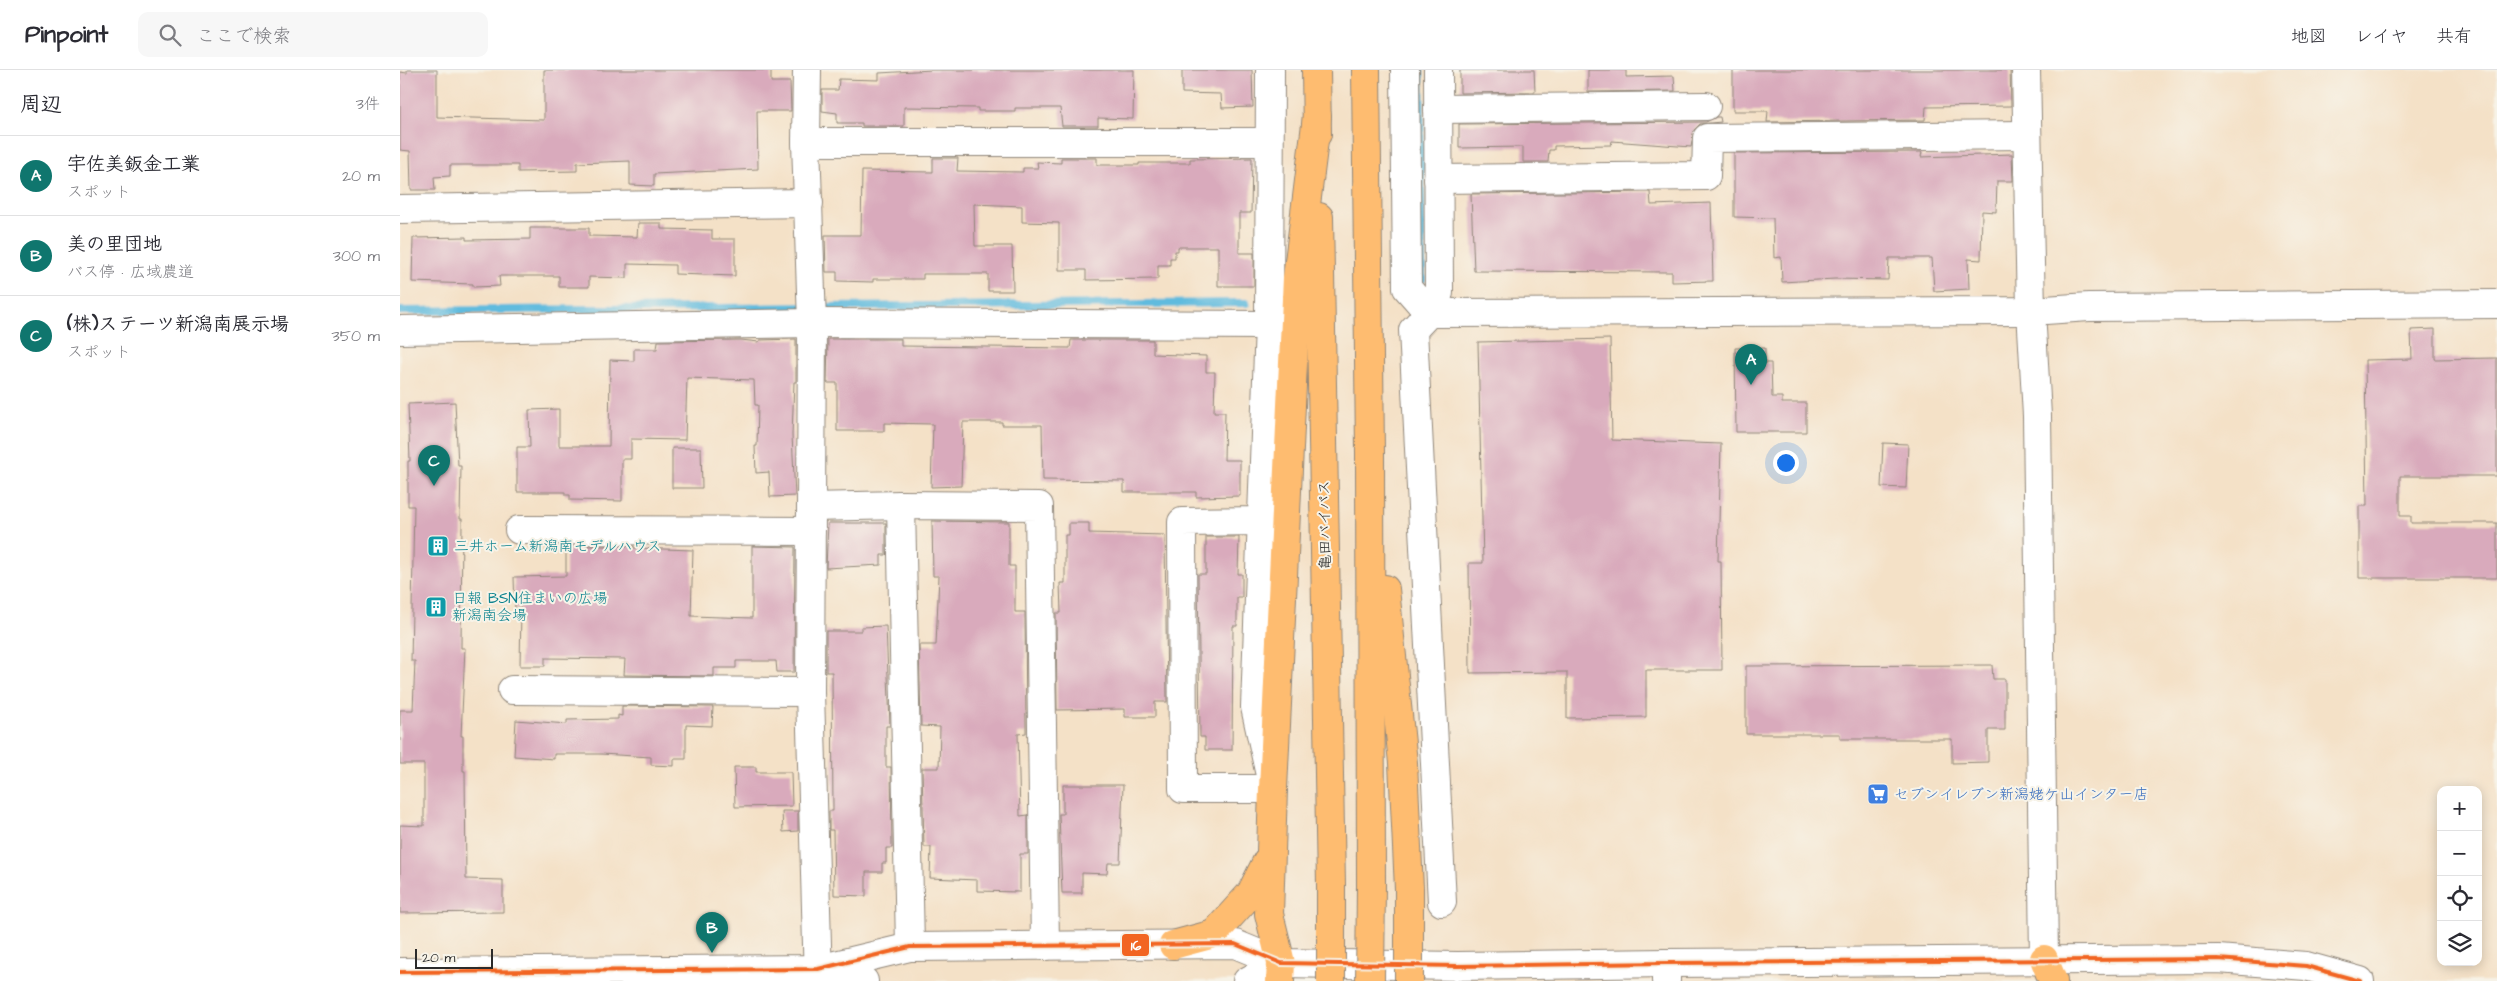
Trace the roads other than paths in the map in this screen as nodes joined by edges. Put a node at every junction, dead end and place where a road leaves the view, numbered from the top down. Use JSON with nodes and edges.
{"nodes":[{"id":1,"x":807,"y":70,"type":"edge"},
{"id":2,"x":1270,"y":70,"type":"edge"},
{"id":3,"x":1316,"y":70,"type":"edge"},
{"id":4,"x":1366,"y":70,"type":"edge"},
{"id":5,"x":1405,"y":70,"type":"edge"},
{"id":6,"x":1438,"y":70,"type":"edge"},
{"id":7,"x":2026,"y":70,"type":"edge"},
{"id":8,"x":1706,"y":106,"type":"dead end"},
{"id":9,"x":1438,"y":109,"type":"junction"},
{"id":10,"x":1317,"y":116,"type":"junction"},
{"id":11,"x":2026,"y":135,"type":"junction"},
{"id":12,"x":806,"y":142,"type":"junction"},
{"id":13,"x":1269,"y":142,"type":"junction"},
{"id":14,"x":1438,"y":179,"type":"junction"},
{"id":15,"x":809,"y":203,"type":"junction"},
{"id":16,"x":400,"y":209,"type":"edge"},
{"id":17,"x":2497,"y":304,"type":"edge"},
{"id":18,"x":812,"y":311,"type":"junction"},
{"id":19,"x":2031,"y":311,"type":"junction"},
{"id":20,"x":1429,"y":313,"type":"junction"},
{"id":21,"x":1269,"y":325,"type":"junction"},
{"id":22,"x":400,"y":330,"type":"edge"},
{"id":23,"x":1370,"y":454,"type":"junction"},
{"id":24,"x":901,"y":505,"type":"junction"},
{"id":25,"x":811,"y":519,"type":"junction"},
{"id":26,"x":1262,"y":521,"type":"junction"},
{"id":27,"x":519,"y":530,"type":"dead end"},
{"id":28,"x":512,"y":690,"type":"dead end"},
{"id":29,"x":810,"y":692,"type":"junction"},
{"id":30,"x":1273,"y":789,"type":"junction"},
{"id":31,"x":1272,"y":849,"type":"junction"},
{"id":32,"x":1442,"y":902,"type":"dead end"},
{"id":33,"x":1173,"y":945,"type":"junction"},
{"id":34,"x":1045,"y":946,"type":"junction"},
{"id":35,"x":910,"y":947,"type":"junction"},
{"id":36,"x":400,"y":972,"type":"edge"},
{"id":37,"x":1281,"y":972,"type":"edge"},
{"id":38,"x":1666,"y":972,"type":"edge"},
{"id":39,"x":1457,"y":974,"type":"edge"},
{"id":40,"x":2045,"y":974,"type":"edge"},
{"id":41,"x":818,"y":975,"type":"edge"},
{"id":42,"x":864,"y":981,"type":"edge"},
{"id":43,"x":1247,"y":981,"type":"edge"},
{"id":44,"x":1331,"y":981,"type":"edge"},
{"id":45,"x":1370,"y":981,"type":"edge"},
{"id":46,"x":1409,"y":981,"type":"edge"},
{"id":47,"x":2360,"y":981,"type":"edge"}],
"edges":[{"from":1,"to":12,"type":"street"},
{"from":2,"to":13,"type":"street"},
{"from":3,"to":10,"type":"highway","name":"亀田バイパス"},
{"from":4,"to":23,"type":"highway"},
{"from":5,"to":20,"type":"street"},
{"from":6,"to":9,"type":"street"},
{"from":7,"to":11,"type":"street"},
{"from":8,"to":9,"type":"street"},
{"from":9,"to":14,"type":"street"},
{"from":10,"to":30,"type":"highway"},
{"from":10,"to":44,"type":"highway","name":"亀田バイパス","bridge":true},
{"from":11,"to":14,"type":"street"},
{"from":11,"to":19,"type":"street"},
{"from":12,"to":13,"type":"street"},
{"from":12,"to":15,"type":"street"},
{"from":13,"to":21,"type":"street"},
{"from":14,"to":20,"type":"street"},
{"from":15,"to":16,"type":"street"},
{"from":15,"to":18,"type":"street"},
{"from":17,"to":19,"type":"street"},
{"from":18,"to":21,"type":"street"},
{"from":18,"to":22,"type":"street"},
{"from":18,"to":25,"type":"street"},
{"from":19,"to":20,"type":"street"},
{"from":19,"to":40,"type":"street"},
{"from":20,"to":32,"type":"street"},
{"from":21,"to":26,"type":"street"},
{"from":23,"to":45,"type":"highway","bridge":true},
{"from":23,"to":46,"type":"highway","bridge":true},
{"from":24,"to":25,"type":"street"},
{"from":24,"to":34,"type":"street"},
{"from":24,"to":35,"type":"street"},
{"from":25,"to":27,"type":"street"},
{"from":25,"to":29,"type":"street"},
{"from":26,"to":30,"type":"street"},
{"from":26,"to":30,"type":"street"},
{"from":28,"to":29,"type":"street"},
{"from":29,"to":41,"type":"street"},
{"from":30,"to":31,"type":"highway"},
{"from":31,"to":33,"type":"highway"},
{"from":31,"to":37,"type":"highway"},
{"from":33,"to":34,"type":"street"},
{"from":33,"to":37,"type":"street"},
{"from":34,"to":35,"type":"street"},
{"from":35,"to":41,"type":"street"},
{"from":36,"to":41,"type":"street"},
{"from":37,"to":39,"type":"street"},
{"from":37,"to":43,"type":"street"},
{"from":38,"to":39,"type":"street"},
{"from":38,"to":40,"type":"street"},
{"from":40,"to":47,"type":"street"},
{"from":41,"to":42,"type":"street"}]}
